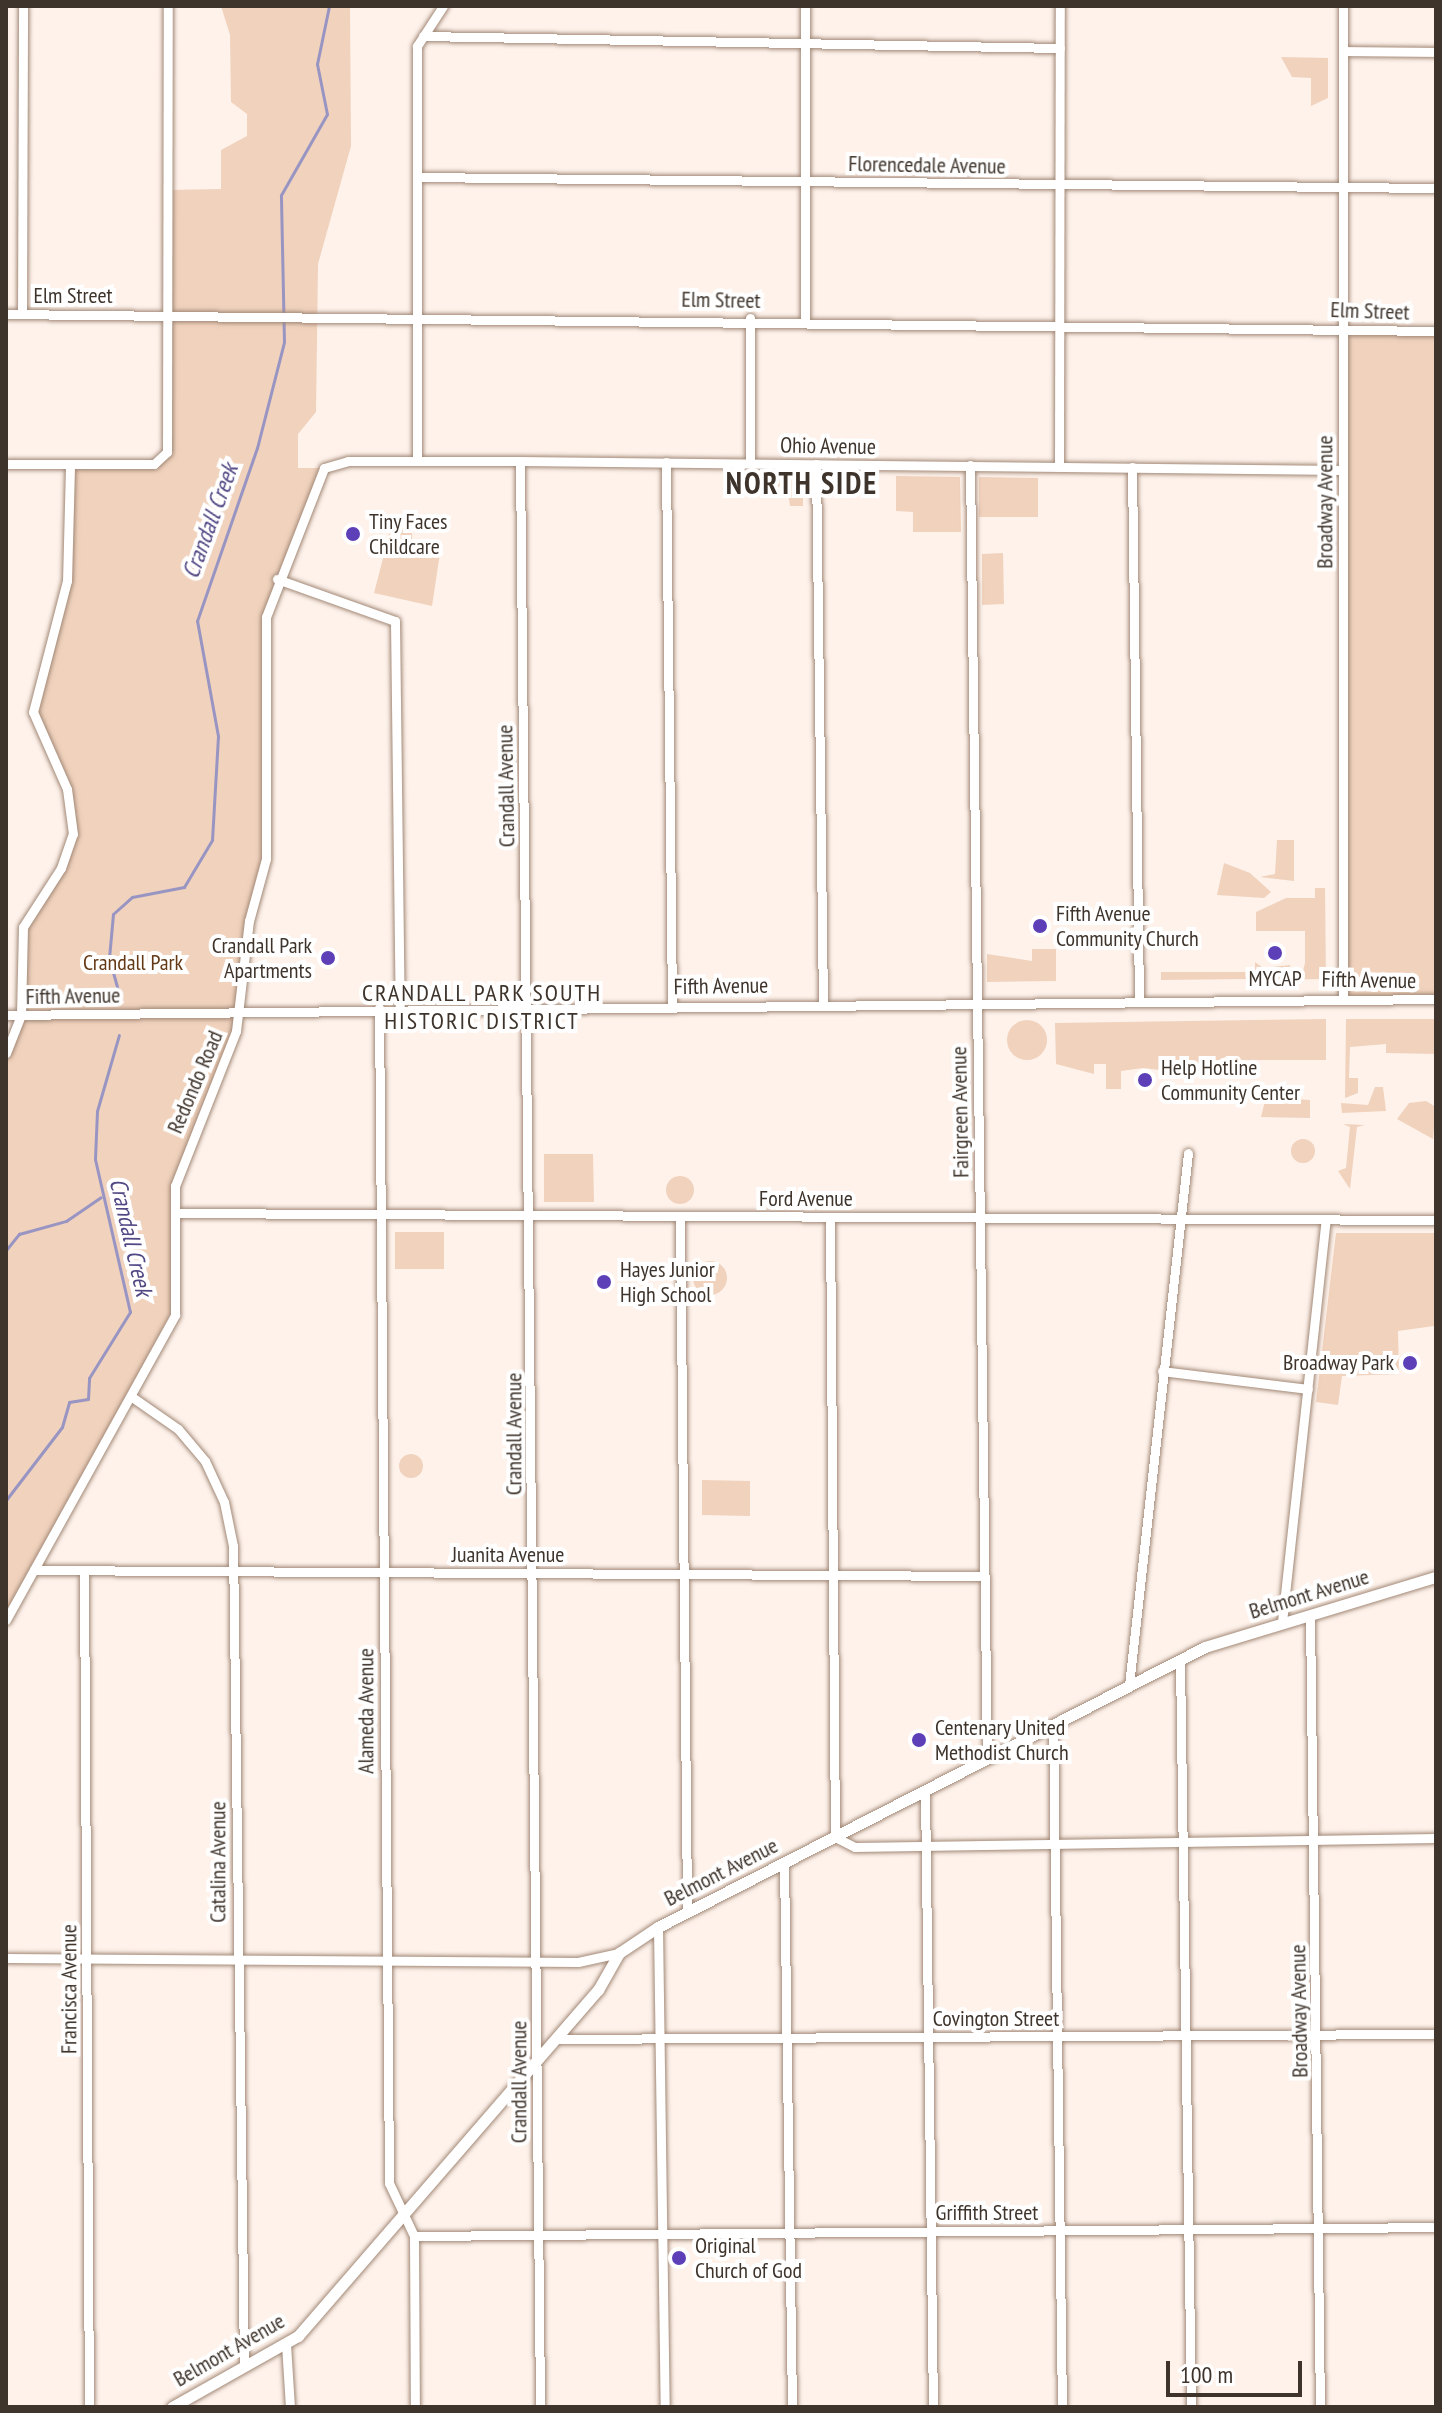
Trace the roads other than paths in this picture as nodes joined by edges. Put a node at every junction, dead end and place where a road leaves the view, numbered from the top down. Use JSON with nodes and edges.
{"nodes":[{"id":1,"x":23,"y":6,"type":"edge"},
{"id":2,"x":168,"y":6,"type":"edge"},
{"id":3,"x":443,"y":6,"type":"edge"},
{"id":4,"x":805,"y":6,"type":"edge"},
{"id":5,"x":1060,"y":6,"type":"edge"},
{"id":6,"x":1343,"y":6,"type":"edge"},
{"id":7,"x":423,"y":36,"type":"junction"},
{"id":8,"x":805,"y":44,"type":"junction"},
{"id":9,"x":1060,"y":48,"type":"junction"},
{"id":10,"x":1343,"y":51,"type":"junction"},
{"id":11,"x":1436,"y":52,"type":"edge"},
{"id":12,"x":417,"y":177,"type":"junction"},
{"id":13,"x":805,"y":181,"type":"junction"},
{"id":14,"x":1059,"y":184,"type":"junction"},
{"id":15,"x":1343,"y":187,"type":"junction"},
{"id":16,"x":1436,"y":188,"type":"edge"},
{"id":17,"x":168,"y":313,"type":"junction"},
{"id":18,"x":6,"y":314,"type":"edge"},
{"id":19,"x":22,"y":314,"type":"junction"},
{"id":20,"x":417,"y":315,"type":"junction"},
{"id":21,"x":750,"y":318,"type":"junction"},
{"id":22,"x":805,"y":319,"type":"junction"},
{"id":23,"x":1059,"y":323,"type":"junction"},
{"id":24,"x":1343,"y":327,"type":"junction"},
{"id":25,"x":1436,"y":331,"type":"edge"},
{"id":26,"x":417,"y":461,"type":"junction"},
{"id":27,"x":520,"y":461,"type":"junction"},
{"id":28,"x":666,"y":462,"type":"junction"},
{"id":29,"x":750,"y":463,"type":"junction"},
{"id":30,"x":6,"y":464,"type":"edge"},
{"id":31,"x":70,"y":464,"type":"junction"},
{"id":32,"x":816,"y":464,"type":"junction"},
{"id":33,"x":970,"y":465,"type":"junction"},
{"id":34,"x":1059,"y":467,"type":"junction"},
{"id":35,"x":1132,"y":467,"type":"junction"},
{"id":36,"x":1343,"y":470,"type":"junction"},
{"id":37,"x":317,"y":476,"type":"joint"},
{"id":38,"x":277,"y":579,"type":"junction"},
{"id":39,"x":1343,"y":998,"type":"junction"},
{"id":40,"x":1139,"y":999,"type":"junction"},
{"id":41,"x":1436,"y":999,"type":"edge"},
{"id":42,"x":977,"y":1001,"type":"junction"},
{"id":43,"x":823,"y":1003,"type":"junction"},
{"id":44,"x":672,"y":1005,"type":"junction"},
{"id":45,"x":527,"y":1007,"type":"junction"},
{"id":46,"x":379,"y":1008,"type":"junction"},
{"id":47,"x":400,"y":1008,"type":"junction"},
{"id":48,"x":241,"y":1011,"type":"junction"},
{"id":49,"x":6,"y":1015,"type":"edge"},
{"id":50,"x":21,"y":1015,"type":"junction"},
{"id":51,"x":6,"y":1053,"type":"edge"},
{"id":52,"x":1188,"y":1153,"type":"dead end"},
{"id":53,"x":175,"y":1213,"type":"junction"},
{"id":54,"x":380,"y":1214,"type":"junction"},
{"id":55,"x":530,"y":1215,"type":"junction"},
{"id":56,"x":680,"y":1216,"type":"junction"},
{"id":57,"x":830,"y":1217,"type":"junction"},
{"id":58,"x":979,"y":1218,"type":"junction"},
{"id":59,"x":1180,"y":1219,"type":"junction"},
{"id":60,"x":1326,"y":1219,"type":"junction"},
{"id":61,"x":1436,"y":1220,"type":"edge"},
{"id":62,"x":1162,"y":1371,"type":"junction"},
{"id":63,"x":1308,"y":1389,"type":"junction"},
{"id":64,"x":132,"y":1397,"type":"junction"},
{"id":65,"x":34,"y":1570,"type":"junction"},
{"id":66,"x":84,"y":1571,"type":"junction"},
{"id":67,"x":233,"y":1571,"type":"junction"},
{"id":68,"x":383,"y":1571,"type":"junction"},
{"id":69,"x":533,"y":1573,"type":"junction"},
{"id":70,"x":683,"y":1574,"type":"junction"},
{"id":71,"x":832,"y":1575,"type":"junction"},
{"id":72,"x":983,"y":1576,"type":"junction"},
{"id":73,"x":1436,"y":1577,"type":"edge"},
{"id":74,"x":1310,"y":1615,"type":"junction"},
{"id":75,"x":6,"y":1620,"type":"edge"},
{"id":76,"x":1282,"y":1622,"type":"junction"},
{"id":77,"x":1180,"y":1660,"type":"junction"},
{"id":78,"x":1129,"y":1685,"type":"junction"},
{"id":79,"x":1053,"y":1724,"type":"junction"},
{"id":80,"x":987,"y":1758,"type":"junction"},
{"id":81,"x":925,"y":1790,"type":"junction"},
{"id":82,"x":835,"y":1837,"type":"junction"},
{"id":83,"x":1436,"y":1838,"type":"edge"},
{"id":84,"x":1315,"y":1839,"type":"junction"},
{"id":85,"x":1186,"y":1840,"type":"junction"},
{"id":86,"x":1057,"y":1841,"type":"junction"},
{"id":87,"x":929,"y":1845,"type":"junction"},
{"id":88,"x":784,"y":1862,"type":"junction"},
{"id":89,"x":687,"y":1911,"type":"junction"},
{"id":90,"x":658,"y":1927,"type":"junction"},
{"id":91,"x":619,"y":1953,"type":"junction"},
{"id":92,"x":6,"y":1958,"type":"edge"},
{"id":93,"x":87,"y":1959,"type":"junction"},
{"id":94,"x":237,"y":1960,"type":"junction"},
{"id":95,"x":386,"y":1961,"type":"junction"},
{"id":96,"x":536,"y":1962,"type":"junction"},
{"id":97,"x":1436,"y":2034,"type":"edge"},
{"id":98,"x":1317,"y":2035,"type":"junction"},
{"id":99,"x":1188,"y":2036,"type":"junction"},
{"id":100,"x":1059,"y":2037,"type":"junction"},
{"id":101,"x":930,"y":2038,"type":"junction"},
{"id":102,"x":556,"y":2039,"type":"junction"},
{"id":103,"x":789,"y":2039,"type":"junction"},
{"id":104,"x":662,"y":2041,"type":"junction"},
{"id":105,"x":536,"y":2062,"type":"junction"},
{"id":106,"x":401,"y":2217,"type":"junction"},
{"id":107,"x":1436,"y":2227,"type":"edge"},
{"id":108,"x":1317,"y":2228,"type":"junction"},
{"id":109,"x":1190,"y":2229,"type":"junction"},
{"id":110,"x":1061,"y":2231,"type":"junction"},
{"id":111,"x":932,"y":2232,"type":"junction"},
{"id":112,"x":790,"y":2233,"type":"junction"},
{"id":113,"x":663,"y":2234,"type":"junction"},
{"id":114,"x":538,"y":2235,"type":"junction"},
{"id":115,"x":414,"y":2236,"type":"junction"},
{"id":116,"x":286,"y":2344,"type":"junction"},
{"id":117,"x":244,"y":2366,"type":"junction"},
{"id":118,"x":89,"y":2407,"type":"edge"},
{"id":119,"x":172,"y":2407,"type":"edge"},
{"id":120,"x":290,"y":2407,"type":"edge"},
{"id":121,"x":415,"y":2407,"type":"edge"},
{"id":122,"x":540,"y":2407,"type":"edge"},
{"id":123,"x":665,"y":2407,"type":"edge"},
{"id":124,"x":792,"y":2407,"type":"edge"},
{"id":125,"x":933,"y":2407,"type":"edge"},
{"id":126,"x":1062,"y":2407,"type":"edge"},
{"id":127,"x":1191,"y":2407,"type":"edge"},
{"id":128,"x":1320,"y":2407,"type":"edge"}],
"edges":[{"from":1,"to":19,"type":"street"},
{"from":2,"to":17,"type":"street"},
{"from":3,"to":7,"type":"street"},
{"from":4,"to":8,"type":"street"},
{"from":5,"to":9,"type":"street"},
{"from":6,"to":10,"type":"street","name":"Broadway Avenue"},
{"from":7,"to":8,"type":"street"},
{"from":7,"to":12,"type":"street"},
{"from":8,"to":9,"type":"street"},
{"from":8,"to":13,"type":"street"},
{"from":9,"to":14,"type":"street"},
{"from":10,"to":11,"type":"street"},
{"from":10,"to":15,"type":"street","name":"Broadway Avenue"},
{"from":12,"to":13,"type":"street","name":"Florencedale Avenue"},
{"from":12,"to":20,"type":"street"},
{"from":13,"to":14,"type":"street","name":"Florencedale Avenue"},
{"from":13,"to":22,"type":"street"},
{"from":14,"to":15,"type":"street","name":"Florencedale Avenue"},
{"from":14,"to":23,"type":"street"},
{"from":15,"to":16,"type":"street","name":"Florencedale Avenue"},
{"from":15,"to":24,"type":"street","name":"Broadway Avenue"},
{"from":17,"to":19,"type":"street","name":"Elm Street"},
{"from":17,"to":20,"type":"street","name":"Elm Street"},
{"from":17,"to":31,"type":"street"},
{"from":18,"to":19,"type":"street","name":"Elm Street"},
{"from":20,"to":21,"type":"street","name":"Elm Street"},
{"from":20,"to":26,"type":"street"},
{"from":21,"to":22,"type":"street","name":"Elm Street"},
{"from":21,"to":29,"type":"street"},
{"from":22,"to":23,"type":"street","name":"Elm Street"},
{"from":23,"to":24,"type":"street","name":"Elm Street"},
{"from":23,"to":34,"type":"street"},
{"from":24,"to":25,"type":"street","name":"Elm Street"},
{"from":24,"to":36,"type":"street","name":"Broadway Avenue"},
{"from":26,"to":27,"type":"street","name":"Ohio Avenue"},
{"from":26,"to":37,"type":"street","name":"Ohio Avenue"},
{"from":27,"to":28,"type":"street","name":"Ohio Avenue"},
{"from":27,"to":45,"type":"street","name":"Crandall Avenue"},
{"from":28,"to":29,"type":"street","name":"Ohio Avenue"},
{"from":28,"to":44,"type":"street"},
{"from":29,"to":32,"type":"street","name":"Ohio Avenue"},
{"from":30,"to":31,"type":"street"},
{"from":31,"to":50,"type":"street"},
{"from":32,"to":33,"type":"street","name":"Ohio Avenue"},
{"from":32,"to":43,"type":"street"},
{"from":33,"to":34,"type":"street","name":"Ohio Avenue"},
{"from":33,"to":42,"type":"street","name":"Fairgreen Avenue"},
{"from":34,"to":35,"type":"street","name":"Ohio Avenue"},
{"from":35,"to":36,"type":"street","name":"Ohio Avenue"},
{"from":35,"to":40,"type":"street"},
{"from":36,"to":39,"type":"street","name":"Broadway Avenue"},
{"from":37,"to":38,"type":"street","name":"Redondo Road"},
{"from":38,"to":47,"type":"street"},
{"from":38,"to":48,"type":"street","name":"Redondo Road"},
{"from":39,"to":40,"type":"street","name":"Fifth Avenue"},
{"from":39,"to":41,"type":"street","name":"Fifth Avenue"},
{"from":40,"to":42,"type":"street","name":"Fifth Avenue"},
{"from":42,"to":43,"type":"street","name":"Fifth Avenue"},
{"from":42,"to":58,"type":"street","name":"Fairgreen Avenue"},
{"from":43,"to":44,"type":"street","name":"Fifth Avenue"},
{"from":44,"to":45,"type":"street","name":"Fifth Avenue"},
{"from":45,"to":47,"type":"street","name":"Fifth Avenue"},
{"from":45,"to":55,"type":"street","name":"Crandall Avenue"},
{"from":46,"to":47,"type":"street","name":"Fifth Avenue"},
{"from":46,"to":48,"type":"street","name":"Fifth Avenue"},
{"from":46,"to":54,"type":"street","name":"Alameda Avenue"},
{"from":48,"to":50,"type":"street","name":"Fifth Avenue"},
{"from":48,"to":53,"type":"street","name":"Redondo Road"},
{"from":49,"to":50,"type":"street","name":"Fifth Avenue"},
{"from":50,"to":51,"type":"street"},
{"from":52,"to":59,"type":"street"},
{"from":53,"to":54,"type":"street","name":"Ford Avenue"},
{"from":53,"to":64,"type":"street","name":"Redondo Road"},
{"from":54,"to":55,"type":"street","name":"Ford Avenue"},
{"from":54,"to":68,"type":"street","name":"Alameda Avenue"},
{"from":55,"to":56,"type":"street","name":"Ford Avenue"},
{"from":55,"to":69,"type":"street","name":"Crandall Avenue"},
{"from":56,"to":57,"type":"street","name":"Ford Avenue"},
{"from":56,"to":70,"type":"street"},
{"from":57,"to":58,"type":"street","name":"Ford Avenue"},
{"from":57,"to":71,"type":"street"},
{"from":58,"to":59,"type":"street","name":"Ford Avenue"},
{"from":58,"to":72,"type":"street","name":"Fairgreen Avenue"},
{"from":59,"to":60,"type":"street","name":"Ford Avenue"},
{"from":59,"to":62,"type":"street"},
{"from":60,"to":61,"type":"street","name":"Ford Avenue"},
{"from":60,"to":63,"type":"street"},
{"from":62,"to":63,"type":"street"},
{"from":62,"to":78,"type":"street"},
{"from":63,"to":76,"type":"street"},
{"from":64,"to":65,"type":"street","name":"Redondo Road"},
{"from":64,"to":67,"type":"street","name":"Catalina Avenue"},
{"from":65,"to":66,"type":"street","name":"Juanita Avenue"},
{"from":65,"to":75,"type":"street","name":"Redondo Road"},
{"from":66,"to":67,"type":"street","name":"Juanita Avenue"},
{"from":66,"to":93,"type":"street","name":"Francisca Avenue"},
{"from":67,"to":68,"type":"street","name":"Juanita Avenue"},
{"from":67,"to":94,"type":"street","name":"Catalina Avenue"},
{"from":68,"to":69,"type":"street","name":"Juanita Avenue"},
{"from":68,"to":95,"type":"street","name":"Alameda Avenue"},
{"from":69,"to":70,"type":"street","name":"Juanita Avenue"},
{"from":69,"to":96,"type":"street","name":"Crandall Avenue"},
{"from":70,"to":71,"type":"street","name":"Juanita Avenue"},
{"from":70,"to":89,"type":"street"},
{"from":71,"to":72,"type":"street","name":"Juanita Avenue"},
{"from":71,"to":82,"type":"street"},
{"from":72,"to":80,"type":"street","name":"Fairgreen Avenue"},
{"from":73,"to":74,"type":"main road","name":"Belmont Avenue"},
{"from":74,"to":76,"type":"main road","name":"Belmont Avenue"},
{"from":74,"to":84,"type":"street","name":"Broadway Avenue"},
{"from":76,"to":77,"type":"main road","name":"Belmont Avenue"},
{"from":77,"to":78,"type":"main road","name":"Belmont Avenue"},
{"from":77,"to":85,"type":"street"},
{"from":78,"to":79,"type":"main road","name":"Belmont Avenue"},
{"from":79,"to":80,"type":"main road","name":"Belmont Avenue"},
{"from":79,"to":86,"type":"street"},
{"from":80,"to":81,"type":"main road","name":"Belmont Avenue"},
{"from":81,"to":82,"type":"main road","name":"Belmont Avenue"},
{"from":81,"to":87,"type":"street"},
{"from":82,"to":87,"type":"street"},
{"from":82,"to":88,"type":"main road","name":"Belmont Avenue"},
{"from":83,"to":84,"type":"street"},
{"from":84,"to":85,"type":"street"},
{"from":84,"to":98,"type":"street","name":"Broadway Avenue"},
{"from":85,"to":86,"type":"street"},
{"from":85,"to":99,"type":"street"},
{"from":86,"to":87,"type":"street"},
{"from":86,"to":100,"type":"street"},
{"from":87,"to":101,"type":"street"},
{"from":88,"to":89,"type":"main road","name":"Belmont Avenue"},
{"from":88,"to":103,"type":"street"},
{"from":89,"to":90,"type":"main road","name":"Belmont Avenue"},
{"from":90,"to":91,"type":"main road","name":"Belmont Avenue"},
{"from":90,"to":104,"type":"street"},
{"from":91,"to":96,"type":"street"},
{"from":91,"to":102,"type":"main road","name":"Belmont Avenue"},
{"from":92,"to":93,"type":"street"},
{"from":93,"to":94,"type":"street"},
{"from":93,"to":118,"type":"street","name":"Francisca Avenue"},
{"from":94,"to":95,"type":"street"},
{"from":94,"to":117,"type":"street","name":"Catalina Avenue"},
{"from":95,"to":96,"type":"street"},
{"from":95,"to":106,"type":"street","name":"Alameda Avenue"},
{"from":96,"to":105,"type":"street","name":"Crandall Avenue"},
{"from":97,"to":98,"type":"street","name":"Covington Street"},
{"from":98,"to":99,"type":"street","name":"Covington Street"},
{"from":98,"to":108,"type":"street","name":"Broadway Avenue"},
{"from":99,"to":100,"type":"street","name":"Covington Street"},
{"from":99,"to":109,"type":"street"},
{"from":100,"to":101,"type":"street","name":"Covington Street"},
{"from":100,"to":110,"type":"street"},
{"from":101,"to":103,"type":"street","name":"Covington Street"},
{"from":101,"to":111,"type":"street"},
{"from":102,"to":104,"type":"street","name":"Covington Street"},
{"from":102,"to":105,"type":"main road","name":"Belmont Avenue"},
{"from":103,"to":104,"type":"street","name":"Covington Street"},
{"from":103,"to":112,"type":"street"},
{"from":104,"to":113,"type":"street"},
{"from":105,"to":106,"type":"main road","name":"Belmont Avenue"},
{"from":105,"to":114,"type":"street","name":"Crandall Avenue"},
{"from":106,"to":115,"type":"street","name":"Alameda Avenue"},
{"from":106,"to":116,"type":"main road","name":"Belmont Avenue"},
{"from":107,"to":108,"type":"street","name":"Griffith Street"},
{"from":108,"to":109,"type":"street","name":"Griffith Street"},
{"from":108,"to":128,"type":"street","name":"Broadway Avenue"},
{"from":109,"to":110,"type":"street","name":"Griffith Street"},
{"from":109,"to":127,"type":"street"},
{"from":110,"to":111,"type":"street","name":"Griffith Street"},
{"from":110,"to":126,"type":"street"},
{"from":111,"to":112,"type":"street","name":"Griffith Street"},
{"from":111,"to":125,"type":"street"},
{"from":112,"to":113,"type":"street","name":"Griffith Street"},
{"from":112,"to":124,"type":"street"},
{"from":113,"to":114,"type":"street","name":"Griffith Street"},
{"from":113,"to":123,"type":"street"},
{"from":114,"to":115,"type":"street","name":"Griffith Street"},
{"from":114,"to":122,"type":"street","name":"Crandall Avenue"},
{"from":115,"to":121,"type":"street"},
{"from":116,"to":117,"type":"main road","name":"Belmont Avenue"},
{"from":116,"to":120,"type":"street"},
{"from":117,"to":119,"type":"main road","name":"Belmont Avenue"}]}
